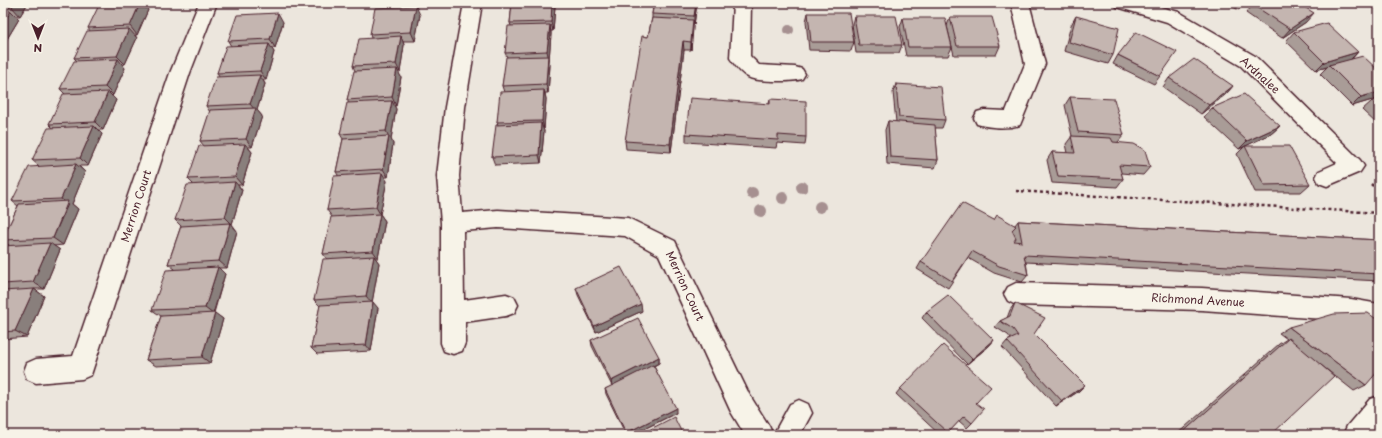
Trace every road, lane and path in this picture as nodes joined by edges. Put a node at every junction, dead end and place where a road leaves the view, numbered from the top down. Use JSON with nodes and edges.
{"nodes":[{"id":1,"x":208,"y":3,"type":"edge"},
{"id":2,"x":472,"y":3,"type":"edge"},
{"id":3,"x":742,"y":3,"type":"edge"},
{"id":4,"x":1020,"y":3,"type":"edge"},
{"id":5,"x":1123,"y":3,"type":"edge"},
{"id":6,"x":795,"y":74,"type":"dead end"},
{"id":7,"x":984,"y":118,"type":"dead end"},
{"id":8,"x":1327,"y":177,"type":"dead end"},
{"id":9,"x":1016,"y":191,"type":"dead end"},
{"id":10,"x":1379,"y":213,"type":"edge"},
{"id":11,"x":452,"y":223,"type":"junction"},
{"id":12,"x":1016,"y":294,"type":"dead end"},
{"id":13,"x":506,"y":305,"type":"dead end"},
{"id":14,"x":453,"y":314,"type":"junction"},
{"id":15,"x":1379,"y":315,"type":"edge"},
{"id":16,"x":453,"y":344,"type":"dead end"},
{"id":17,"x":36,"y":371,"type":"dead end"},
{"id":18,"x":1379,"y":408,"type":"edge"},
{"id":19,"x":799,"y":413,"type":"dead end"},
{"id":20,"x":760,"y":435,"type":"edge"},
{"id":21,"x":786,"y":435,"type":"edge"},
{"id":22,"x":1356,"y":435,"type":"edge"}],
"edges":[{"from":1,"to":17,"type":"street","name":"Merrion Court"},
{"from":2,"to":11,"type":"street"},
{"from":3,"to":6,"type":"street"},
{"from":4,"to":7,"type":"street"},
{"from":5,"to":8,"type":"street","name":"Ardnalee"},
{"from":9,"to":10,"type":"path"},
{"from":11,"to":14,"type":"street"},
{"from":11,"to":20,"type":"street","name":"Merrion Court"},
{"from":12,"to":15,"type":"street","name":"Richmond Avenue"},
{"from":13,"to":14,"type":"street"},
{"from":14,"to":16,"type":"street"},
{"from":18,"to":22,"type":"street"},
{"from":19,"to":21,"type":"street"}]}
